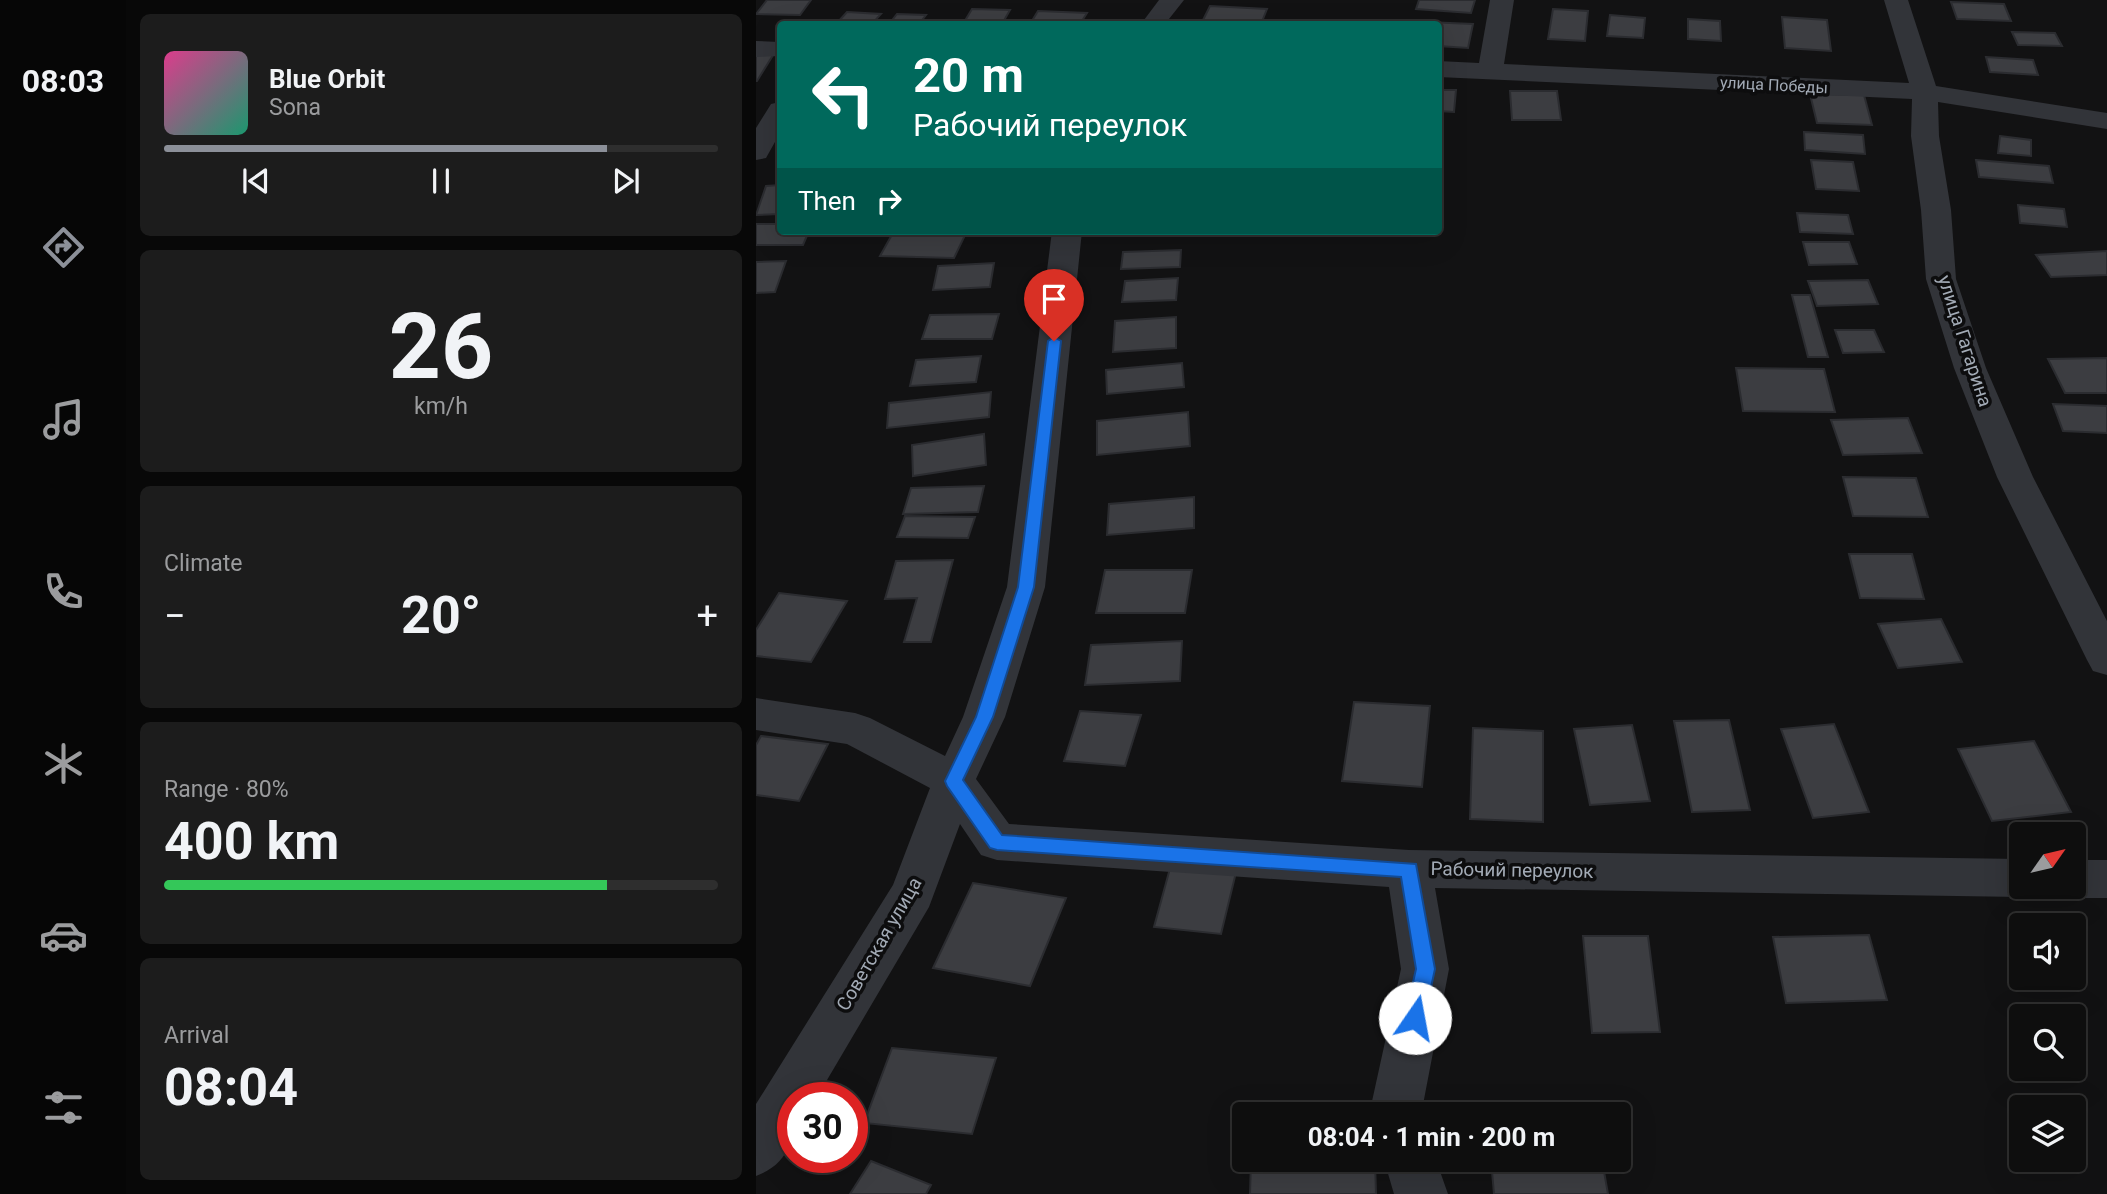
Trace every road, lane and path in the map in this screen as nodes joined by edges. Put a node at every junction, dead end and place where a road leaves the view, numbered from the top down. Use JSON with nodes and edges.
{"nodes":[{"id":1,"x":1172,"y":0,"type":"edge"},
{"id":2,"x":1502,"y":0,"type":"edge"},
{"id":3,"x":1896,"y":0,"type":"edge"},
{"id":4,"x":1155,"y":21,"type":"edge"},
{"id":5,"x":756,"y":49,"type":"edge"},
{"id":6,"x":777,"y":49,"type":"edge"},
{"id":7,"x":1442,"y":69,"type":"edge"},
{"id":8,"x":1490,"y":71,"type":"junction"},
{"id":9,"x":1926,"y":92,"type":"junction"},
{"id":10,"x":777,"y":115,"type":"edge"},
{"id":11,"x":2107,"y":121,"type":"edge"},
{"id":12,"x":756,"y":152,"type":"edge"},
{"id":13,"x":1067,"y":235,"type":"edge"},
{"id":14,"x":2107,"y":660,"type":"edge"},
{"id":15,"x":756,"y":714,"type":"edge"},
{"id":16,"x":954,"y":781,"type":"junction"},
{"id":17,"x":1409,"y":869,"type":"junction"},
{"id":18,"x":2009,"y":878,"type":"edge"},
{"id":19,"x":2086,"y":878,"type":"edge"},
{"id":20,"x":2107,"y":879,"type":"edge"},
{"id":21,"x":1398,"y":1102,"type":"edge"},
{"id":22,"x":756,"y":1151,"type":"edge"},
{"id":23,"x":1414,"y":1172,"type":"edge"},
{"id":24,"x":1421,"y":1194,"type":"edge"}],
"edges":[{"from":1,"to":4,"type":"street"},
{"from":2,"to":8,"type":"street"},
{"from":3,"to":9,"type":"street","name":"улица Гагарина"},
{"from":5,"to":6,"type":"street"},
{"from":7,"to":8,"type":"street","name":"улица Победы"},
{"from":8,"to":9,"type":"street","name":"улица Победы"},
{"from":9,"to":11,"type":"street","name":"улица Победы"},
{"from":9,"to":14,"type":"street","name":"улица Гагарина"},
{"from":10,"to":12,"type":"street"},
{"from":13,"to":16,"type":"street","name":"Советская улица"},
{"from":15,"to":16,"type":"street","name":"Рабочий переулок"},
{"from":16,"to":17,"type":"street","name":"Рабочий переулок"},
{"from":16,"to":22,"type":"street","name":"Советская улица"},
{"from":17,"to":18,"type":"street","name":"Рабочий переулок"},
{"from":17,"to":21,"type":"street"},
{"from":19,"to":20,"type":"street"},
{"from":23,"to":24,"type":"street"}]}
